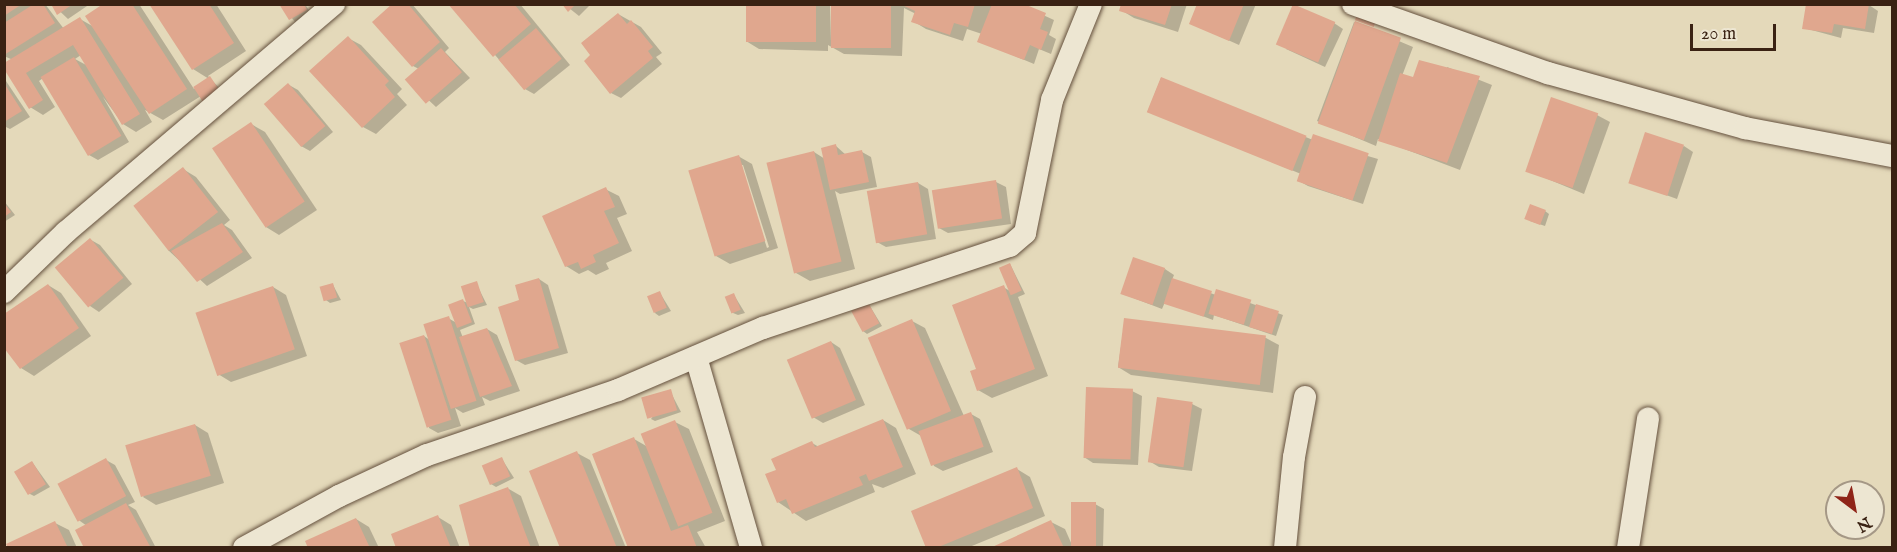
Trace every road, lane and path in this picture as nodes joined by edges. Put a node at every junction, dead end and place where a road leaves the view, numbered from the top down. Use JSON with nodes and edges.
{"nodes":[{"id":1,"x":334,"y":4,"type":"edge"},
{"id":2,"x":1091,"y":4,"type":"edge"},
{"id":3,"x":1353,"y":4,"type":"edge"},
{"id":4,"x":1893,"y":156,"type":"edge"},
{"id":5,"x":4,"y":292,"type":"edge"},
{"id":6,"x":696,"y":357,"type":"junction"},
{"id":7,"x":1305,"y":397,"type":"dead end"},
{"id":8,"x":1648,"y":419,"type":"dead end"},
{"id":9,"x":244,"y":548,"type":"edge"},
{"id":10,"x":751,"y":548,"type":"edge"},
{"id":11,"x":1285,"y":548,"type":"edge"},
{"id":12,"x":1628,"y":548,"type":"edge"}],
"edges":[{"from":1,"to":5,"type":"street"},
{"from":2,"to":6,"type":"street"},
{"from":3,"to":4,"type":"street"},
{"from":6,"to":9,"type":"street"},
{"from":6,"to":10,"type":"street"},
{"from":7,"to":11,"type":"street"},
{"from":8,"to":12,"type":"street"}]}
